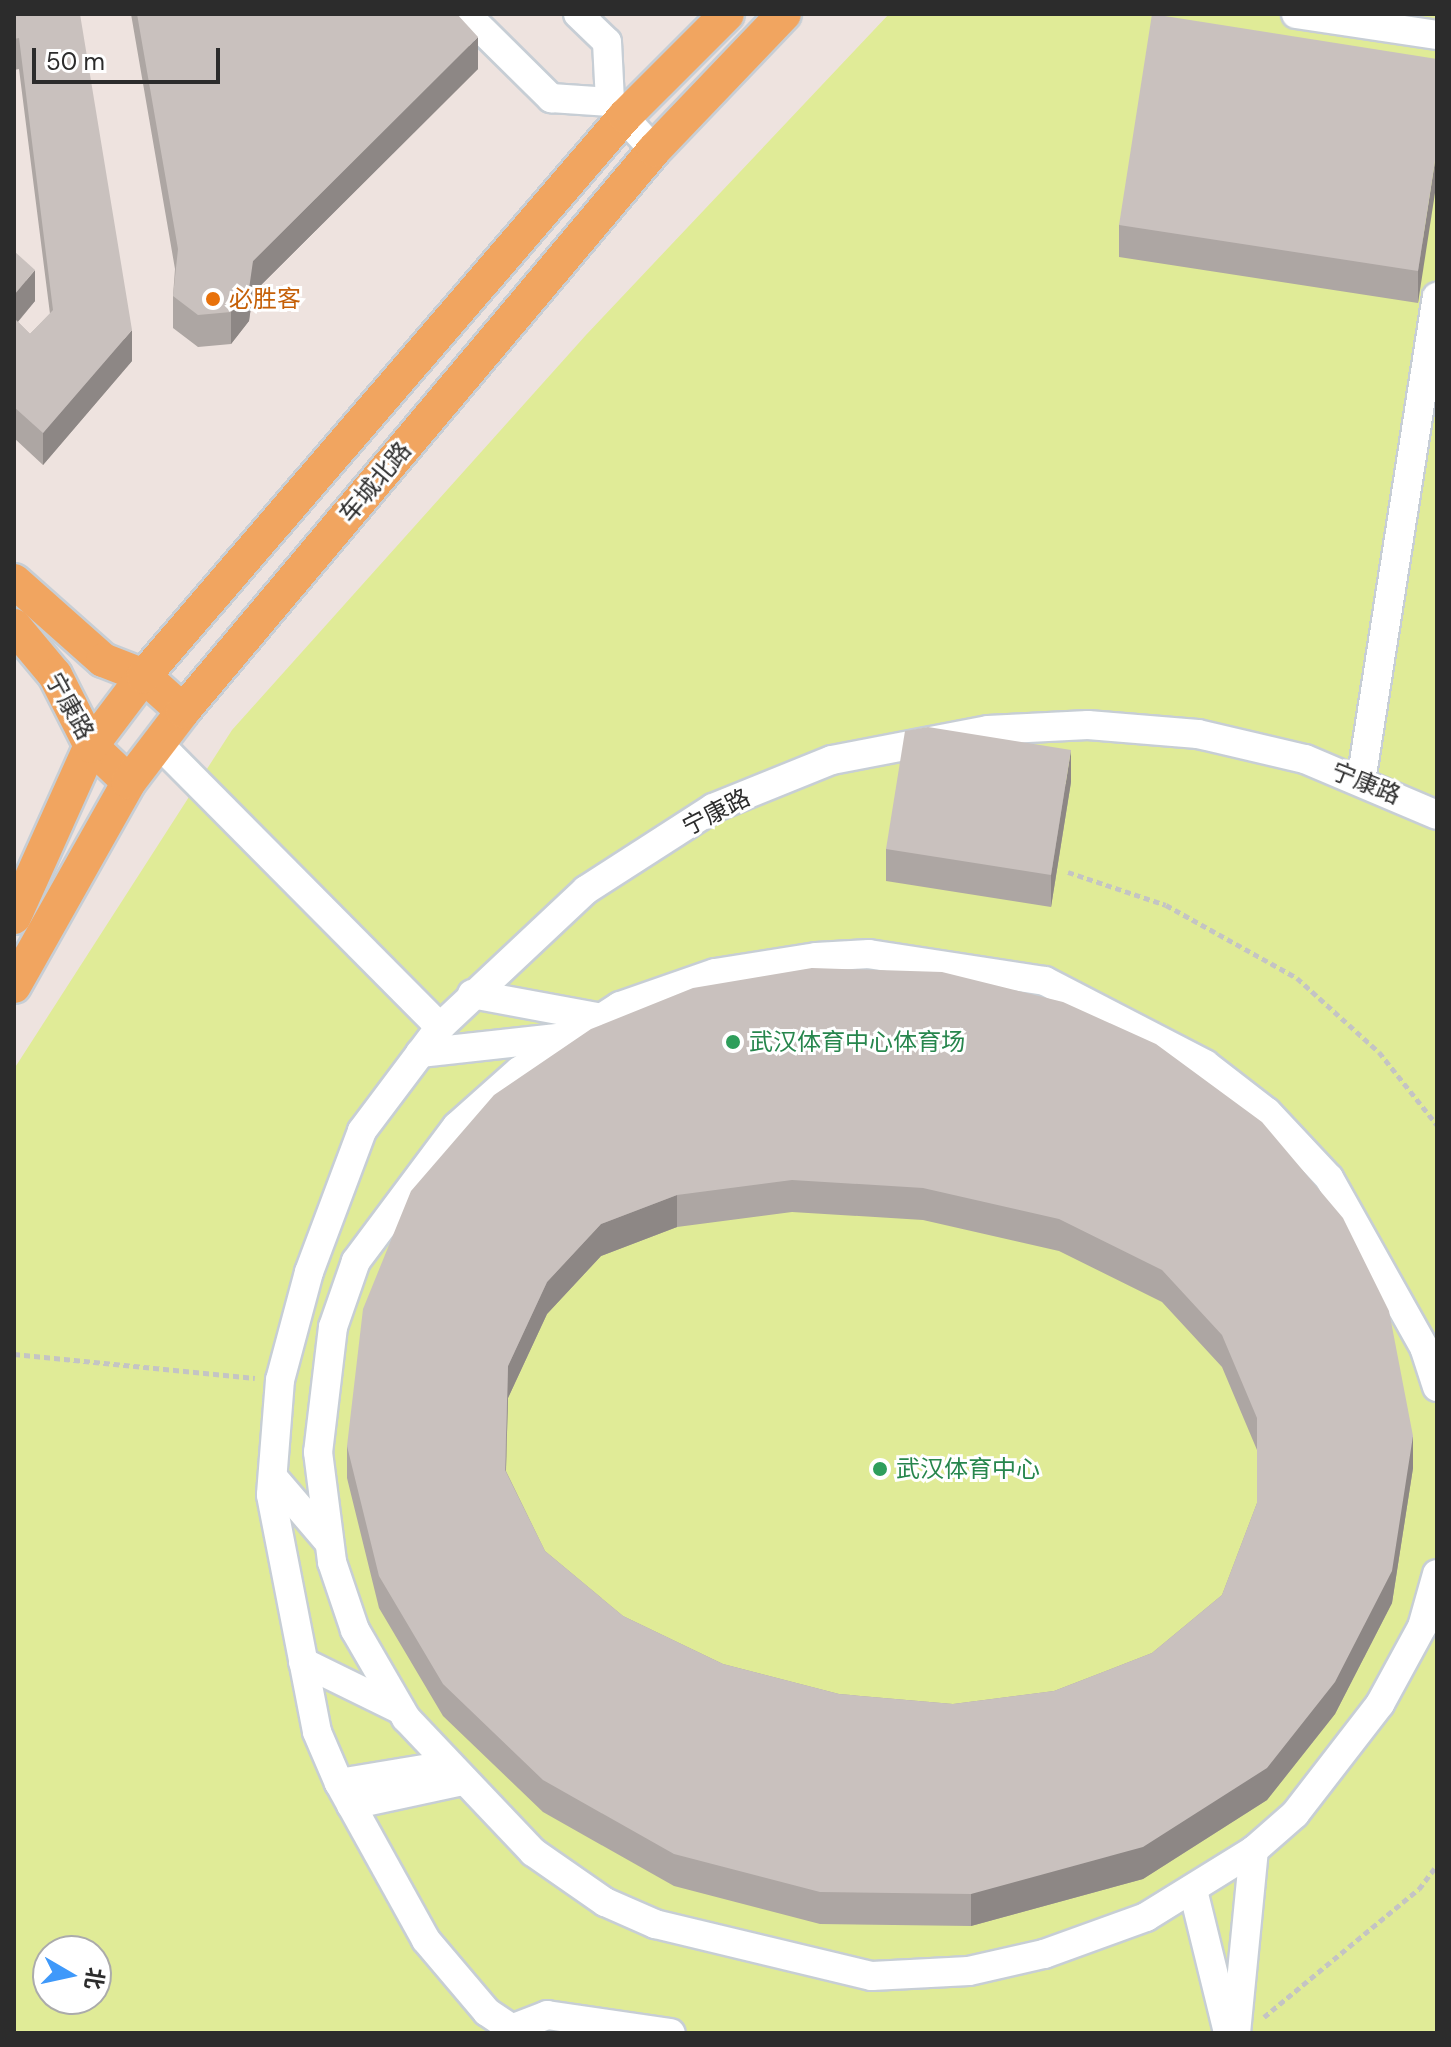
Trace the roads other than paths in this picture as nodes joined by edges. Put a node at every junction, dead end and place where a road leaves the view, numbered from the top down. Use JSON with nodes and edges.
{"nodes":[{"id":1,"x":466,"y":14,"type":"edge"},
{"id":2,"x":578,"y":14,"type":"edge"},
{"id":3,"x":727,"y":14,"type":"edge"},
{"id":4,"x":784,"y":14,"type":"edge"},
{"id":5,"x":1296,"y":14,"type":"edge"},
{"id":6,"x":1437,"y":35,"type":"edge"},
{"id":7,"x":618,"y":109,"type":"junction"},
{"id":8,"x":654,"y":150,"type":"junction"},
{"id":9,"x":1437,"y":297,"type":"edge"},
{"id":10,"x":14,"y":581,"type":"edge"},
{"id":11,"x":14,"y":626,"type":"edge"},
{"id":12,"x":144,"y":676,"type":"junction"},
{"id":13,"x":183,"y":711,"type":"junction"},
{"id":14,"x":159,"y":744,"type":"junction"},
{"id":15,"x":91,"y":746,"type":"junction"},
{"id":16,"x":1361,"y":781,"type":"junction"},
{"id":17,"x":129,"y":782,"type":"junction"},
{"id":18,"x":1437,"y":815,"type":"edge"},
{"id":19,"x":14,"y":917,"type":"edge"},
{"id":20,"x":14,"y":986,"type":"edge"},
{"id":21,"x":472,"y":994,"type":"junction"},
{"id":22,"x":601,"y":1018,"type":"junction"},
{"id":23,"x":440,"y":1027,"type":"junction"},
{"id":24,"x":573,"y":1036,"type":"junction"},
{"id":25,"x":420,"y":1053,"type":"junction"},
{"id":26,"x":389,"y":1210,"type":"junction"},
{"id":27,"x":313,"y":1262,"type":"junction"},
{"id":28,"x":1437,"y":1387,"type":"edge"},
{"id":29,"x":273,"y":1477,"type":"junction"},
{"id":30,"x":328,"y":1541,"type":"junction"},
{"id":31,"x":1437,"y":1574,"type":"edge"},
{"id":32,"x":303,"y":1662,"type":"junction"},
{"id":33,"x":401,"y":1710,"type":"junction"},
{"id":34,"x":456,"y":1773,"type":"junction"},
{"id":35,"x":345,"y":1794,"type":"junction"},
{"id":36,"x":1254,"y":1850,"type":"junction"},
{"id":37,"x":1193,"y":1890,"type":"junction"},
{"id":38,"x":1239,"y":2030,"type":"edge"},
{"id":39,"x":513,"y":2032,"type":"edge"},
{"id":40,"x":671,"y":2033,"type":"edge"}],
"edges":[{"from":1,"to":7,"type":"lane"},
{"from":2,"to":7,"type":"lane"},
{"from":3,"to":7,"type":"main road","name":"车城北路"},
{"from":4,"to":8,"type":"main road","name":"车城北路"},
{"from":5,"to":6,"type":"lane"},
{"from":7,"to":8,"type":"lane"},
{"from":7,"to":12,"type":"main road","name":"车城北路"},
{"from":8,"to":13,"type":"main road","name":"车城北路"},
{"from":9,"to":16,"type":"lane"},
{"from":10,"to":12,"type":"main road"},
{"from":11,"to":15,"type":"main road","name":"宁康路"},
{"from":12,"to":13,"type":"main road"},
{"from":12,"to":15,"type":"main road","name":"车城北路"},
{"from":13,"to":14,"type":"main road","name":"车城北路"},
{"from":14,"to":17,"type":"main road","name":"车城北路"},
{"from":14,"to":23,"type":"lane"},
{"from":15,"to":17,"type":"main road","name":"宁康路"},
{"from":15,"to":19,"type":"main road","name":"车城北路"},
{"from":16,"to":18,"type":"lane","name":"宁康路"},
{"from":16,"to":21,"type":"lane","name":"宁康路"},
{"from":17,"to":20,"type":"main road","name":"车城北路"},
{"from":21,"to":22,"type":"lane"},
{"from":21,"to":23,"type":"lane","name":"宁康路"},
{"from":22,"to":24,"type":"lane"},
{"from":22,"to":28,"type":"lane"},
{"from":23,"to":25,"type":"lane","name":"宁康路"},
{"from":24,"to":25,"type":"lane"},
{"from":24,"to":26,"type":"lane"},
{"from":25,"to":27,"type":"lane","name":"宁康路"},
{"from":26,"to":27,"type":"lane"},
{"from":26,"to":30,"type":"lane"},
{"from":27,"to":29,"type":"lane","name":"宁康路"},
{"from":29,"to":30,"type":"lane"},
{"from":29,"to":32,"type":"lane","name":"宁康路"},
{"from":30,"to":33,"type":"lane"},
{"from":31,"to":36,"type":"lane"},
{"from":32,"to":33,"type":"lane"},
{"from":32,"to":35,"type":"lane","name":"宁康路"},
{"from":33,"to":34,"type":"lane"},
{"from":34,"to":35,"type":"lane"},
{"from":34,"to":37,"type":"lane"},
{"from":35,"to":39,"type":"lane","name":"宁康路"},
{"from":36,"to":37,"type":"lane"},
{"from":36,"to":38,"type":"lane"},
{"from":37,"to":38,"type":"lane"},
{"from":39,"to":40,"type":"lane"}]}
